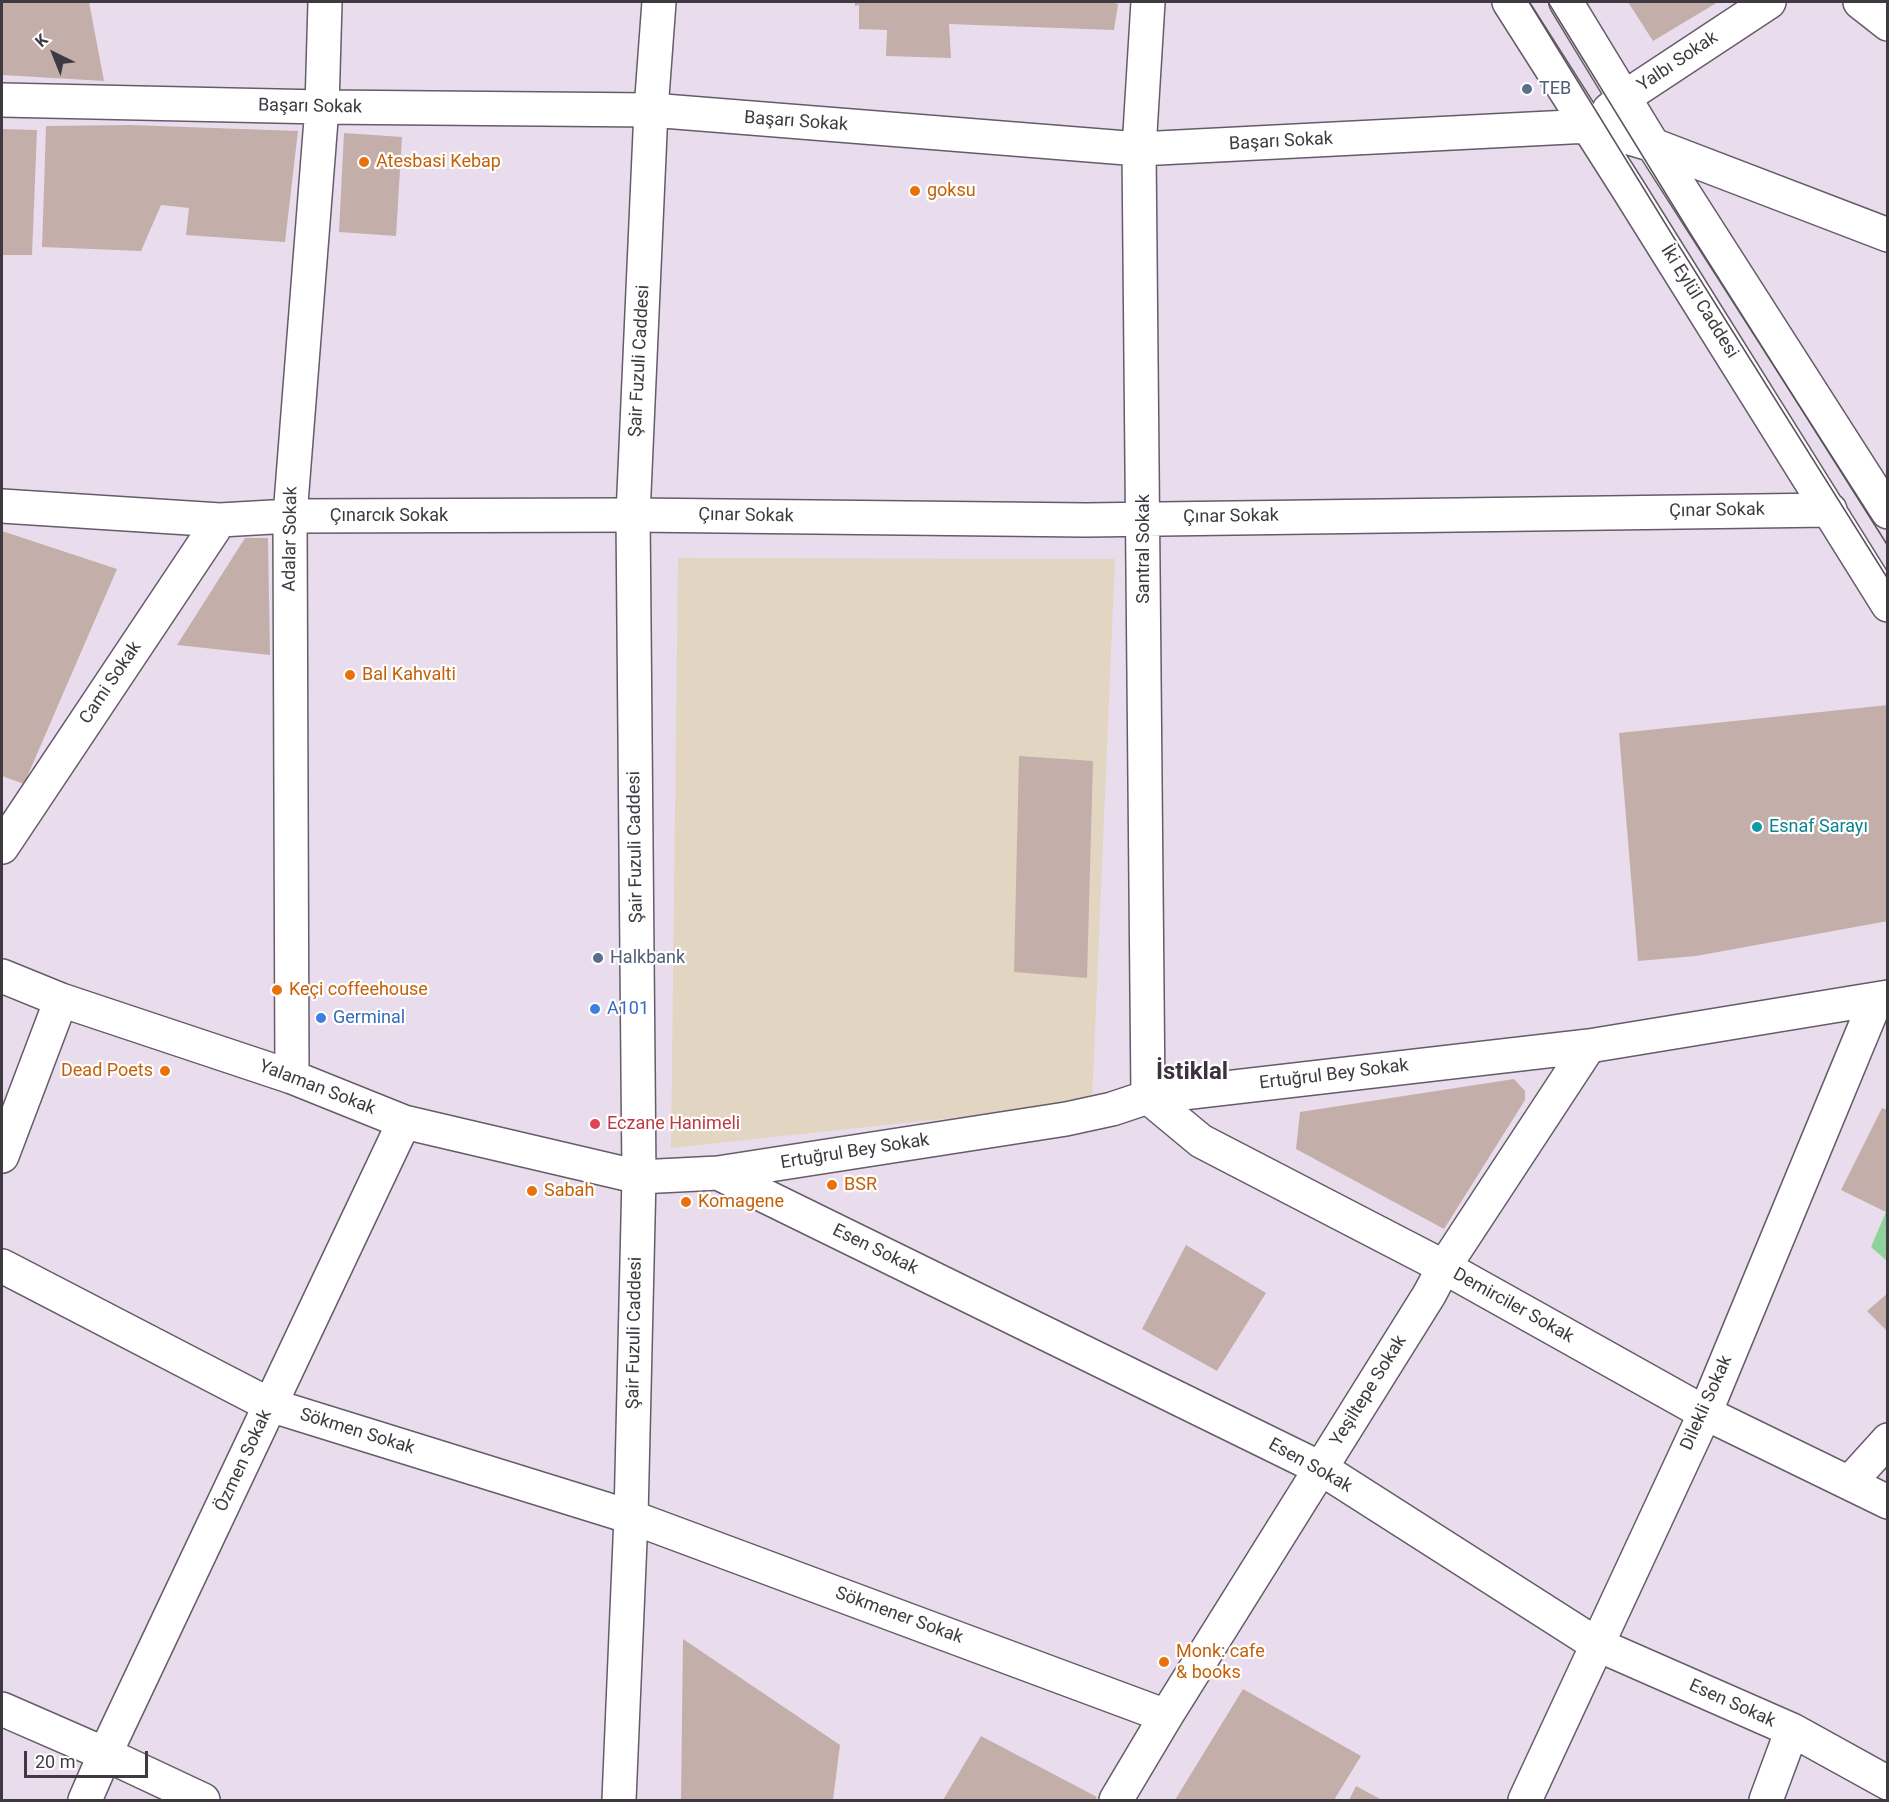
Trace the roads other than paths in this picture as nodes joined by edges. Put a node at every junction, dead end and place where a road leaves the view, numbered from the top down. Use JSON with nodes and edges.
{"nodes":[{"id":1,"x":326,"y":2,"type":"edge"},
{"id":2,"x":659,"y":2,"type":"edge"},
{"id":3,"x":1148,"y":2,"type":"edge"},
{"id":4,"x":1509,"y":2,"type":"edge"},
{"id":5,"x":1566,"y":2,"type":"edge"},
{"id":6,"x":1769,"y":2,"type":"edge"},
{"id":7,"x":1860,"y":2,"type":"edge"},
{"id":8,"x":1887,"y":24,"type":"edge"},
{"id":9,"x":1625,"y":97,"type":"junction"},
{"id":10,"x":2,"y":100,"type":"edge"},
{"id":11,"x":322,"y":107,"type":"junction"},
{"id":12,"x":651,"y":111,"type":"junction"},
{"id":13,"x":1589,"y":126,"type":"junction"},
{"id":14,"x":1653,"y":145,"type":"junction"},
{"id":15,"x":1139,"y":149,"type":"junction"},
{"id":16,"x":1887,"y":235,"type":"edge"},
{"id":17,"x":2,"y":506,"type":"edge"},
{"id":18,"x":1830,"y":510,"type":"junction"},
{"id":19,"x":1887,"y":512,"type":"edge"},
{"id":20,"x":633,"y":515,"type":"junction"},
{"id":21,"x":290,"y":516,"type":"junction"},
{"id":22,"x":1144,"y":518,"type":"junction"},
{"id":23,"x":220,"y":520,"type":"junction"},
{"id":24,"x":1887,"y":605,"type":"edge"},
{"id":25,"x":2,"y":847,"type":"edge"},
{"id":26,"x":2,"y":976,"type":"edge"},
{"id":27,"x":1882,"y":999,"type":"edge"},
{"id":28,"x":61,"y":1000,"type":"junction"},
{"id":29,"x":1589,"y":1046,"type":"junction"},
{"id":30,"x":292,"y":1077,"type":"junction"},
{"id":31,"x":1148,"y":1097,"type":"junction"},
{"id":32,"x":404,"y":1122,"type":"junction"},
{"id":33,"x":2,"y":1156,"type":"edge"},
{"id":34,"x":718,"y":1173,"type":"junction"},
{"id":35,"x":639,"y":1177,"type":"junction"},
{"id":36,"x":2,"y":1266,"type":"edge"},
{"id":37,"x":1444,"y":1267,"type":"junction"},
{"id":38,"x":270,"y":1406,"type":"junction"},
{"id":39,"x":1705,"y":1413,"type":"junction"},
{"id":40,"x":1887,"y":1440,"type":"edge"},
{"id":41,"x":1322,"y":1469,"type":"junction"},
{"id":42,"x":1849,"y":1483,"type":"junction"},
{"id":43,"x":1887,"y":1502,"type":"edge"},
{"id":44,"x":631,"y":1517,"type":"junction"},
{"id":45,"x":1596,"y":1644,"type":"junction"},
{"id":46,"x":2,"y":1709,"type":"edge"},
{"id":47,"x":1166,"y":1716,"type":"junction"},
{"id":48,"x":1792,"y":1730,"type":"junction"},
{"id":49,"x":105,"y":1754,"type":"junction"},
{"id":50,"x":1887,"y":1783,"type":"edge"},
{"id":51,"x":85,"y":1800,"type":"edge"},
{"id":52,"x":203,"y":1800,"type":"edge"},
{"id":53,"x":619,"y":1800,"type":"edge"},
{"id":54,"x":1116,"y":1800,"type":"edge"},
{"id":55,"x":1525,"y":1800,"type":"edge"},
{"id":56,"x":1766,"y":1800,"type":"edge"}],
"edges":[{"from":1,"to":11,"type":"street","name":"Adalar Sokak"},
{"from":2,"to":12,"type":"street","name":"Şair Fuzuli Caddesi"},
{"from":3,"to":15,"type":"street","name":"Santral Sokak"},
{"from":4,"to":13,"type":"street","name":"İki Eylül Caddesi"},
{"from":5,"to":9,"type":"street"},
{"from":6,"to":9,"type":"street","name":"Yalbı Sokak"},
{"from":7,"to":8,"type":"street"},
{"from":9,"to":13,"type":"street","name":"Yalbı Sokak"},
{"from":9,"to":14,"type":"street"},
{"from":10,"to":11,"type":"street","name":"Başarı Sokak"},
{"from":11,"to":12,"type":"street","name":"Başarı Sokak"},
{"from":11,"to":21,"type":"street","name":"Adalar Sokak"},
{"from":12,"to":15,"type":"street","name":"Başarı Sokak"},
{"from":12,"to":20,"type":"street","name":"Şair Fuzuli Caddesi"},
{"from":13,"to":14,"type":"street","name":"Başarı Sokak"},
{"from":13,"to":15,"type":"street","name":"Başarı Sokak"},
{"from":13,"to":18,"type":"street","name":"İki Eylül Caddesi"},
{"from":14,"to":16,"type":"street","name":"Başarı Sokak"},
{"from":14,"to":19,"type":"street"},
{"from":15,"to":22,"type":"street","name":"Santral Sokak"},
{"from":17,"to":23,"type":"street","name":"Çınarcık Sokak"},
{"from":18,"to":22,"type":"street","name":"Çınar Sokak"},
{"from":18,"to":24,"type":"street","name":"İki Eylül Caddesi"},
{"from":20,"to":21,"type":"street","name":"Çınarcık Sokak"},
{"from":20,"to":22,"type":"street","name":"Çınar Sokak"},
{"from":20,"to":35,"type":"street","name":"Şair Fuzuli Caddesi"},
{"from":21,"to":23,"type":"street","name":"Çınarcık Sokak"},
{"from":21,"to":30,"type":"street","name":"Adalar Sokak"},
{"from":22,"to":31,"type":"street","name":"Santral Sokak"},
{"from":23,"to":25,"type":"street","name":"Cami Sokak"},
{"from":26,"to":28,"type":"street","name":"Yalaman Sokak"},
{"from":27,"to":29,"type":"street","name":"Ertuğrul Bey Sokak"},
{"from":27,"to":39,"type":"street","name":"Dilekli Sokak"},
{"from":28,"to":30,"type":"street","name":"Yalaman Sokak"},
{"from":28,"to":33,"type":"street"},
{"from":29,"to":31,"type":"street","name":"Ertuğrul Bey Sokak"},
{"from":29,"to":37,"type":"street","name":"Yeşiltepe Sokak"},
{"from":30,"to":32,"type":"street","name":"Yalaman Sokak"},
{"from":31,"to":34,"type":"street","name":"Ertuğrul Bey Sokak"},
{"from":31,"to":37,"type":"street","name":"Demirciler Sokak"},
{"from":32,"to":35,"type":"street","name":"Yalaman Sokak"},
{"from":32,"to":38,"type":"street","name":"Özmen Sokak"},
{"from":34,"to":35,"type":"street","name":"Ertuğrul Bey Sokak"},
{"from":34,"to":41,"type":"street","name":"Esen Sokak"},
{"from":35,"to":44,"type":"street","name":"Şair Fuzuli Caddesi"},
{"from":36,"to":38,"type":"street","name":"Sökmen Sokak"},
{"from":37,"to":39,"type":"street","name":"Demirciler Sokak"},
{"from":37,"to":41,"type":"street","name":"Yeşiltepe Sokak"},
{"from":38,"to":44,"type":"street","name":"Sökmen Sokak"},
{"from":38,"to":49,"type":"street","name":"Özmen Sokak"},
{"from":39,"to":42,"type":"street","name":"Demirciler Sokak"},
{"from":39,"to":45,"type":"street","name":"Dilekli Sokak"},
{"from":40,"to":42,"type":"street"},
{"from":41,"to":45,"type":"street","name":"Esen Sokak"},
{"from":41,"to":47,"type":"street","name":"Yeşiltepe Sokak"},
{"from":42,"to":43,"type":"street","name":"Demirciler Sokak"},
{"from":44,"to":47,"type":"street","name":"Sökmener Sokak"},
{"from":44,"to":53,"type":"street","name":"Şair Fuzuli Caddesi"},
{"from":45,"to":48,"type":"street","name":"Esen Sokak"},
{"from":45,"to":55,"type":"street","name":"Dilekli Sokak"},
{"from":46,"to":49,"type":"street"},
{"from":47,"to":54,"type":"street","name":"Yeşiltepe Sokak"},
{"from":48,"to":50,"type":"street","name":"Esen Sokak"},
{"from":48,"to":56,"type":"street"},
{"from":49,"to":51,"type":"street","name":"Özmen Sokak"},
{"from":49,"to":52,"type":"street"}]}
